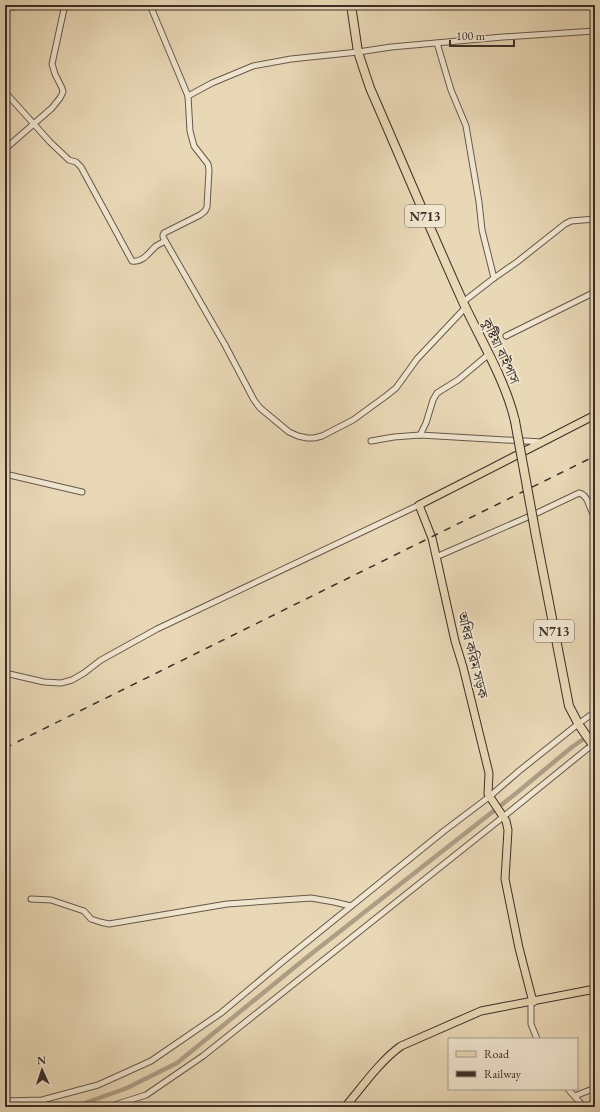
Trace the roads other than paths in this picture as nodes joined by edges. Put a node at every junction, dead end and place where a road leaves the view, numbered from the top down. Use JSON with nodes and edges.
{"nodes":[{"id":1,"x":57,"y":5,"type":"edge"},
{"id":2,"x":150,"y":5,"type":"edge"},
{"id":3,"x":351,"y":5,"type":"edge"},
{"id":4,"x":65,"y":7,"type":"edge"},
{"id":5,"x":595,"y":31,"type":"edge"},
{"id":6,"x":437,"y":43,"type":"junction"},
{"id":7,"x":358,"y":52,"type":"junction"},
{"id":8,"x":5,"y":92,"type":"edge"},
{"id":9,"x":188,"y":96,"type":"junction"},
{"id":10,"x":34,"y":124,"type":"junction"},
{"id":11,"x":5,"y":149,"type":"edge"},
{"id":12,"x":595,"y":219,"type":"edge"},
{"id":13,"x":165,"y":241,"type":"junction"},
{"id":14,"x":494,"y":278,"type":"junction"},
{"id":15,"x":595,"y":292,"type":"edge"},
{"id":16,"x":465,"y":304,"type":"junction"},
{"id":17,"x":506,"y":336,"type":"dead end"},
{"id":18,"x":489,"y":354,"type":"junction"},
{"id":19,"x":595,"y":415,"type":"edge"},
{"id":20,"x":420,"y":434,"type":"junction"},
{"id":21,"x":371,"y":441,"type":"dead end"},
{"id":22,"x":543,"y":442,"type":"junction"},
{"id":23,"x":5,"y":474,"type":"edge"},
{"id":24,"x":82,"y":492,"type":"dead end"},
{"id":25,"x":419,"y":505,"type":"junction"},
{"id":26,"x":595,"y":517,"type":"edge"},
{"id":27,"x":436,"y":557,"type":"junction"},
{"id":28,"x":5,"y":673,"type":"edge"},
{"id":29,"x":595,"y":712,"type":"edge"},
{"id":30,"x":578,"y":724,"type":"junction"},
{"id":31,"x":593,"y":746,"type":"edge"},
{"id":32,"x":490,"y":798,"type":"junction"},
{"id":33,"x":503,"y":817,"type":"junction"},
{"id":34,"x":31,"y":899,"type":"dead end"},
{"id":35,"x":351,"y":906,"type":"junction"},
{"id":36,"x":595,"y":990,"type":"edge"},
{"id":37,"x":532,"y":1002,"type":"junction"},
{"id":38,"x":536,"y":1038,"type":"edge"},
{"id":39,"x":595,"y":1088,"type":"edge"},
{"id":40,"x":569,"y":1090,"type":"edge"},
{"id":41,"x":575,"y":1096,"type":"junction"},
{"id":42,"x":5,"y":1101,"type":"edge"},
{"id":43,"x":22,"y":1104,"type":"edge"},
{"id":44,"x":108,"y":1107,"type":"edge"},
{"id":45,"x":345,"y":1107,"type":"edge"},
{"id":46,"x":584,"y":1107,"type":"edge"}],
"edges":[{"from":1,"to":4,"type":"street"},
{"from":2,"to":9,"type":"street"},
{"from":3,"to":7,"type":"highway","name":"কুষ্টিয়া বাইপাস","number":"N713"},
{"from":4,"to":10,"type":"street"},
{"from":5,"to":6,"type":"street"},
{"from":6,"to":7,"type":"street"},
{"from":6,"to":14,"type":"street"},
{"from":7,"to":9,"type":"street"},
{"from":7,"to":16,"type":"highway","name":"কুষ্টিয়া বাইপাস","number":"N713"},
{"from":8,"to":10,"type":"street"},
{"from":9,"to":13,"type":"street"},
{"from":10,"to":11,"type":"street"},
{"from":10,"to":13,"type":"street"},
{"from":12,"to":14,"type":"street"},
{"from":13,"to":16,"type":"street"},
{"from":14,"to":16,"type":"street"},
{"from":15,"to":17,"type":"street"},
{"from":16,"to":18,"type":"highway","name":"কুষ্টিয়া বাইপাস","number":"N713"},
{"from":18,"to":20,"type":"street"},
{"from":18,"to":30,"type":"highway","name":"কুষ্টিয়া বাইপাস","number":"N713","bridge":true},
{"from":19,"to":22,"type":"main road"},
{"from":20,"to":21,"type":"street"},
{"from":20,"to":22,"type":"street"},
{"from":22,"to":25,"type":"main road"},
{"from":23,"to":24,"type":"street"},
{"from":25,"to":27,"type":"main road","name":"অধির করিম সড়ক"},
{"from":25,"to":28,"type":"street"},
{"from":26,"to":27,"type":"street"},
{"from":27,"to":32,"type":"main road","name":"অধির করিম সড়ক"},
{"from":29,"to":30,"type":"street"},
{"from":30,"to":31,"type":"highway","name":"কুষ্টিয়া বাইপাস","number":"N713"},
{"from":30,"to":32,"type":"street"},
{"from":31,"to":33,"type":"street"},
{"from":32,"to":33,"type":"main road"},
{"from":32,"to":35,"type":"street"},
{"from":33,"to":37,"type":"main road"},
{"from":33,"to":44,"type":"street"},
{"from":34,"to":35,"type":"street"},
{"from":35,"to":43,"type":"street"},
{"from":36,"to":37,"type":"main road"},
{"from":37,"to":38,"type":"street"},
{"from":37,"to":45,"type":"main road"},
{"from":39,"to":41,"type":"street"},
{"from":40,"to":41,"type":"street"},
{"from":41,"to":46,"type":"street"},
{"from":42,"to":43,"type":"street"}]}
